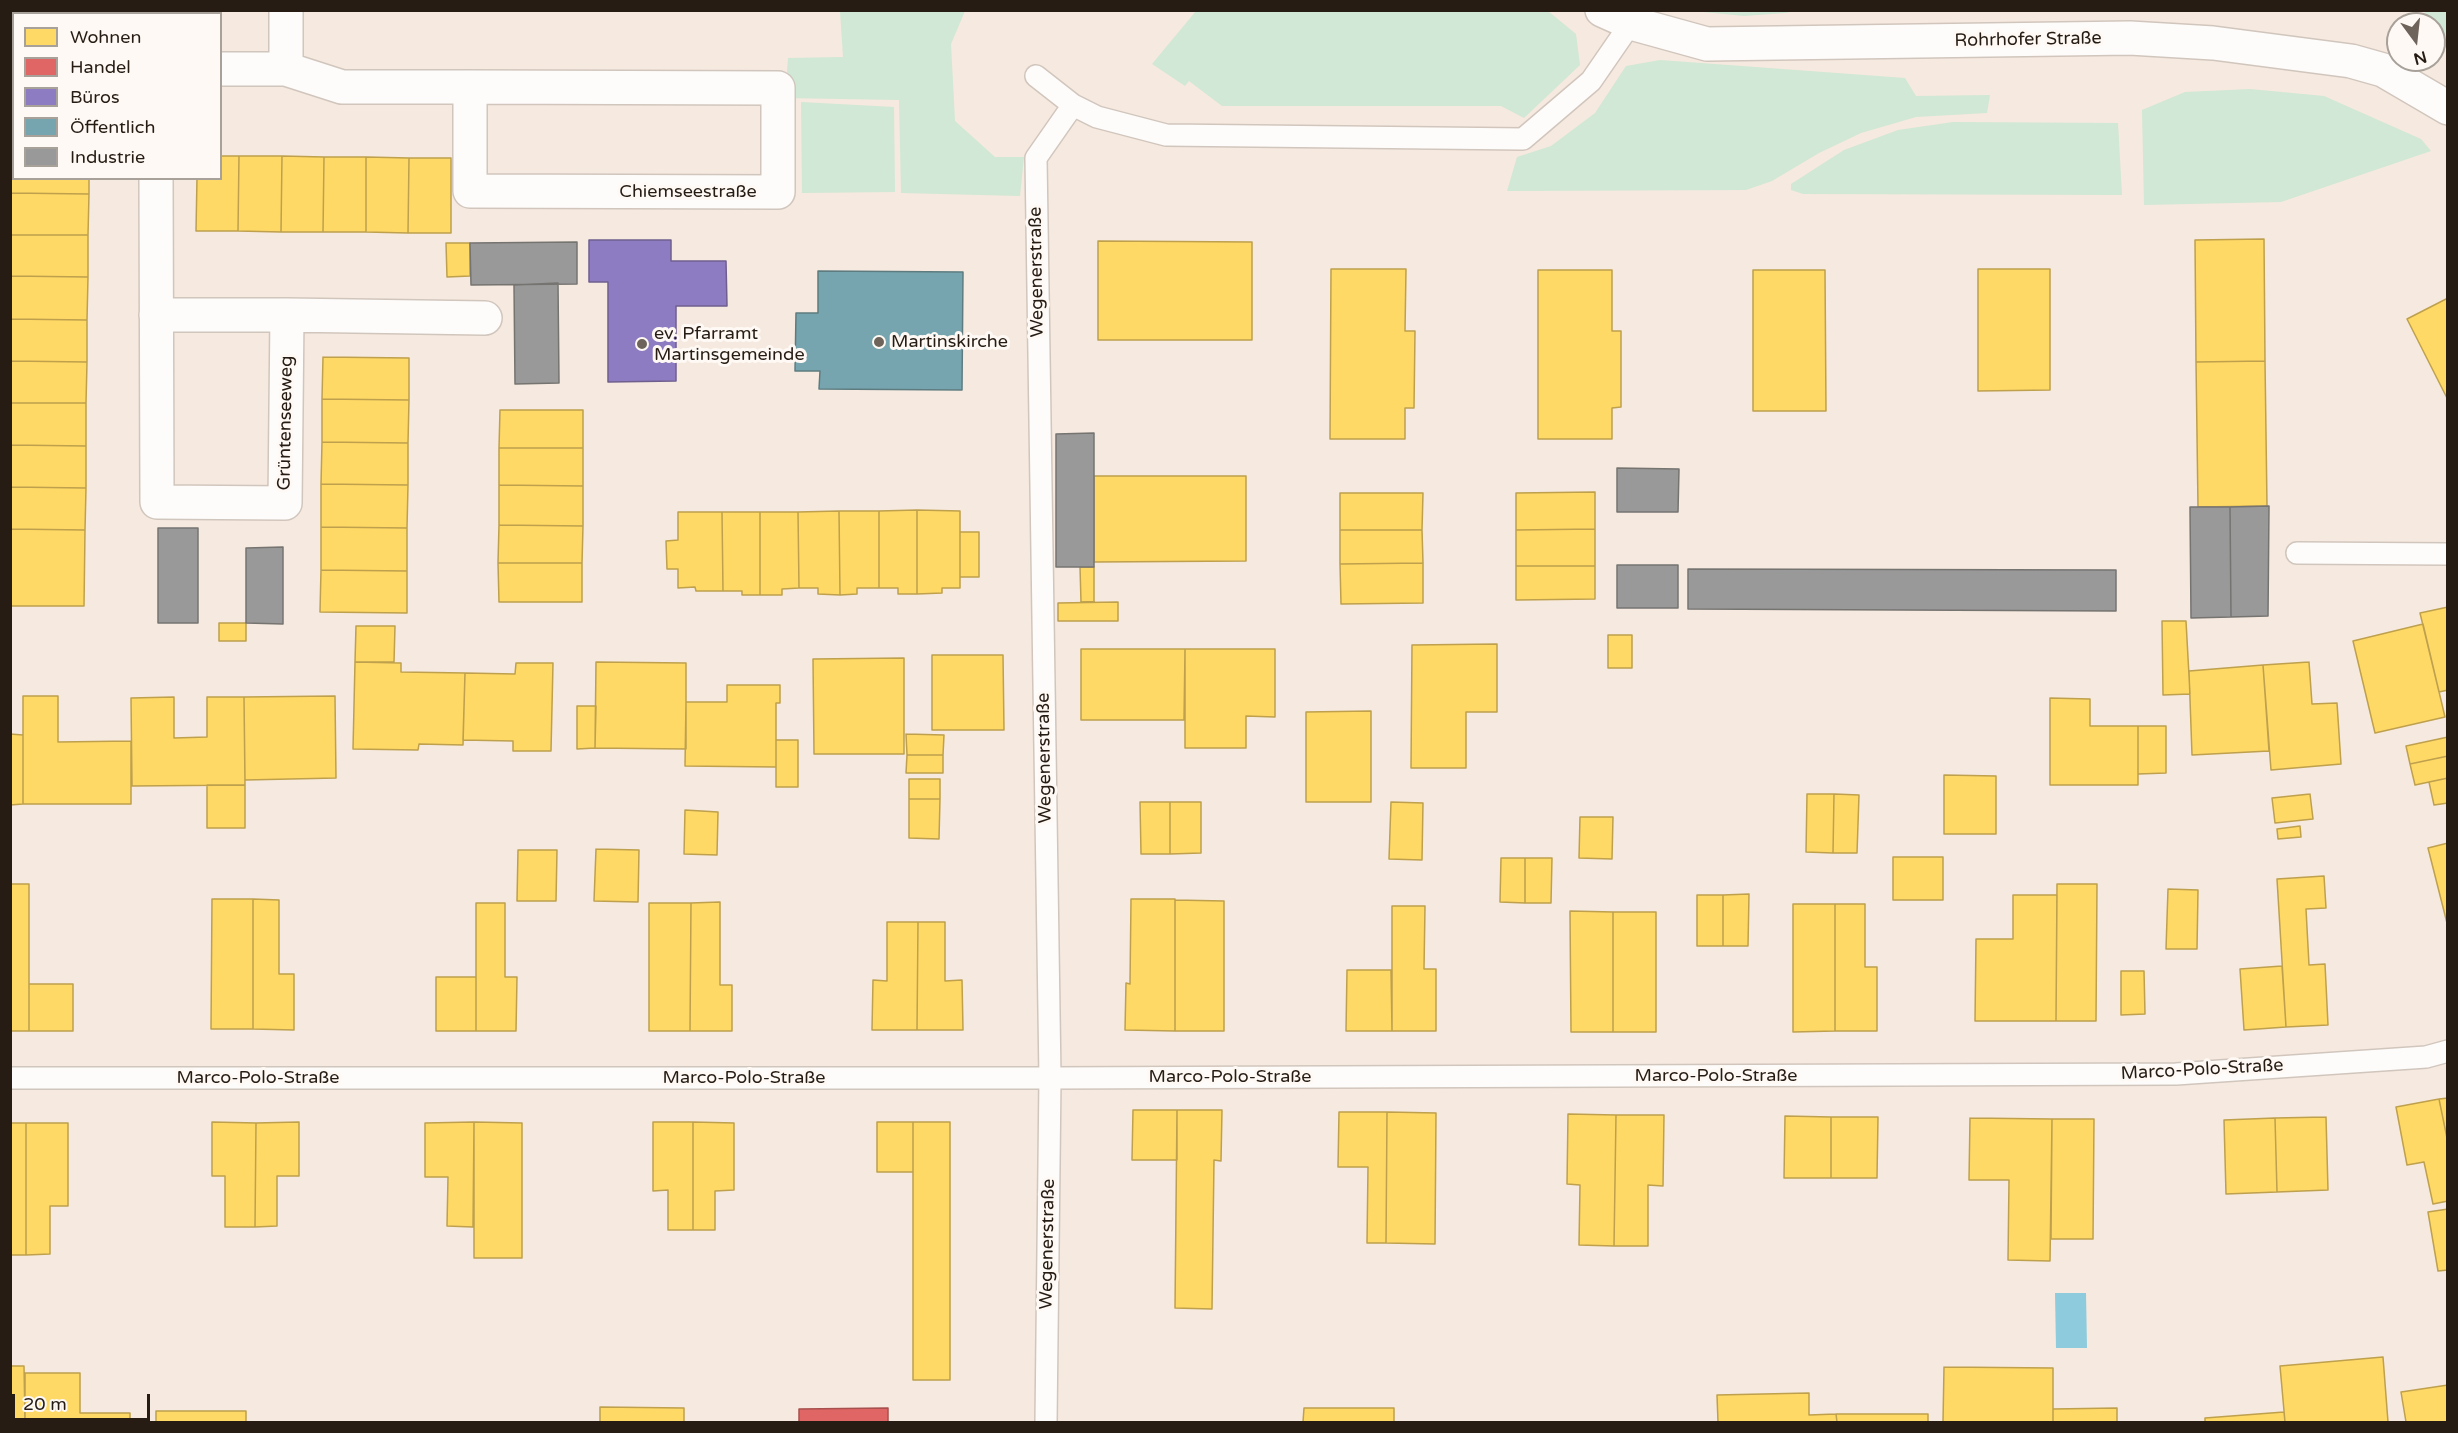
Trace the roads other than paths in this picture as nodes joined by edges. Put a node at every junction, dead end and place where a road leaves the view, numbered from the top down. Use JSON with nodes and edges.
{"nodes":[{"id":1,"x":286,"y":10,"type":"edge"},
{"id":2,"x":1616,"y":17,"type":"edge"},
{"id":3,"x":222,"y":69,"type":"edge"},
{"id":4,"x":286,"y":69,"type":"junction"},
{"id":5,"x":1036,"y":76,"type":"dead end"},
{"id":6,"x":470,"y":87,"type":"junction"},
{"id":7,"x":1073,"y":105,"type":"junction"},
{"id":8,"x":2448,"y":108,"type":"edge"},
{"id":9,"x":156,"y":180,"type":"edge"},
{"id":10,"x":156,"y":315,"type":"junction"},
{"id":11,"x":287,"y":315,"type":"junction"},
{"id":12,"x":485,"y":318,"type":"dead end"},
{"id":13,"x":2297,"y":554,"type":"dead end"},
{"id":14,"x":2448,"y":554,"type":"edge"},
{"id":15,"x":2448,"y":1051,"type":"edge"},
{"id":16,"x":10,"y":1078,"type":"edge"},
{"id":17,"x":1050,"y":1078,"type":"junction"},
{"id":18,"x":1046,"y":1422,"type":"edge"}],
"edges":[{"from":1,"to":4,"type":"street"},
{"from":2,"to":7,"type":"lane"},
{"from":2,"to":8,"type":"street","name":"Rohrhofer Straße"},
{"from":3,"to":4,"type":"street","name":"Chiemseestraße"},
{"from":4,"to":6,"type":"street","name":"Chiemseestraße"},
{"from":5,"to":7,"type":"lane"},
{"from":6,"to":6,"type":"street","name":"Chiemseestraße"},
{"from":7,"to":17,"type":"lane","name":"Wegenerstraße"},
{"from":9,"to":10,"type":"street","name":"Grüntenseeweg"},
{"from":10,"to":11,"type":"street"},
{"from":10,"to":11,"type":"street","name":"Grüntenseeweg"},
{"from":11,"to":12,"type":"street"},
{"from":13,"to":14,"type":"lane"},
{"from":15,"to":17,"type":"lane","name":"Marco-Polo-Straße"},
{"from":16,"to":17,"type":"lane","name":"Marco-Polo-Straße"},
{"from":17,"to":18,"type":"lane","name":"Wegenerstraße"}]}
